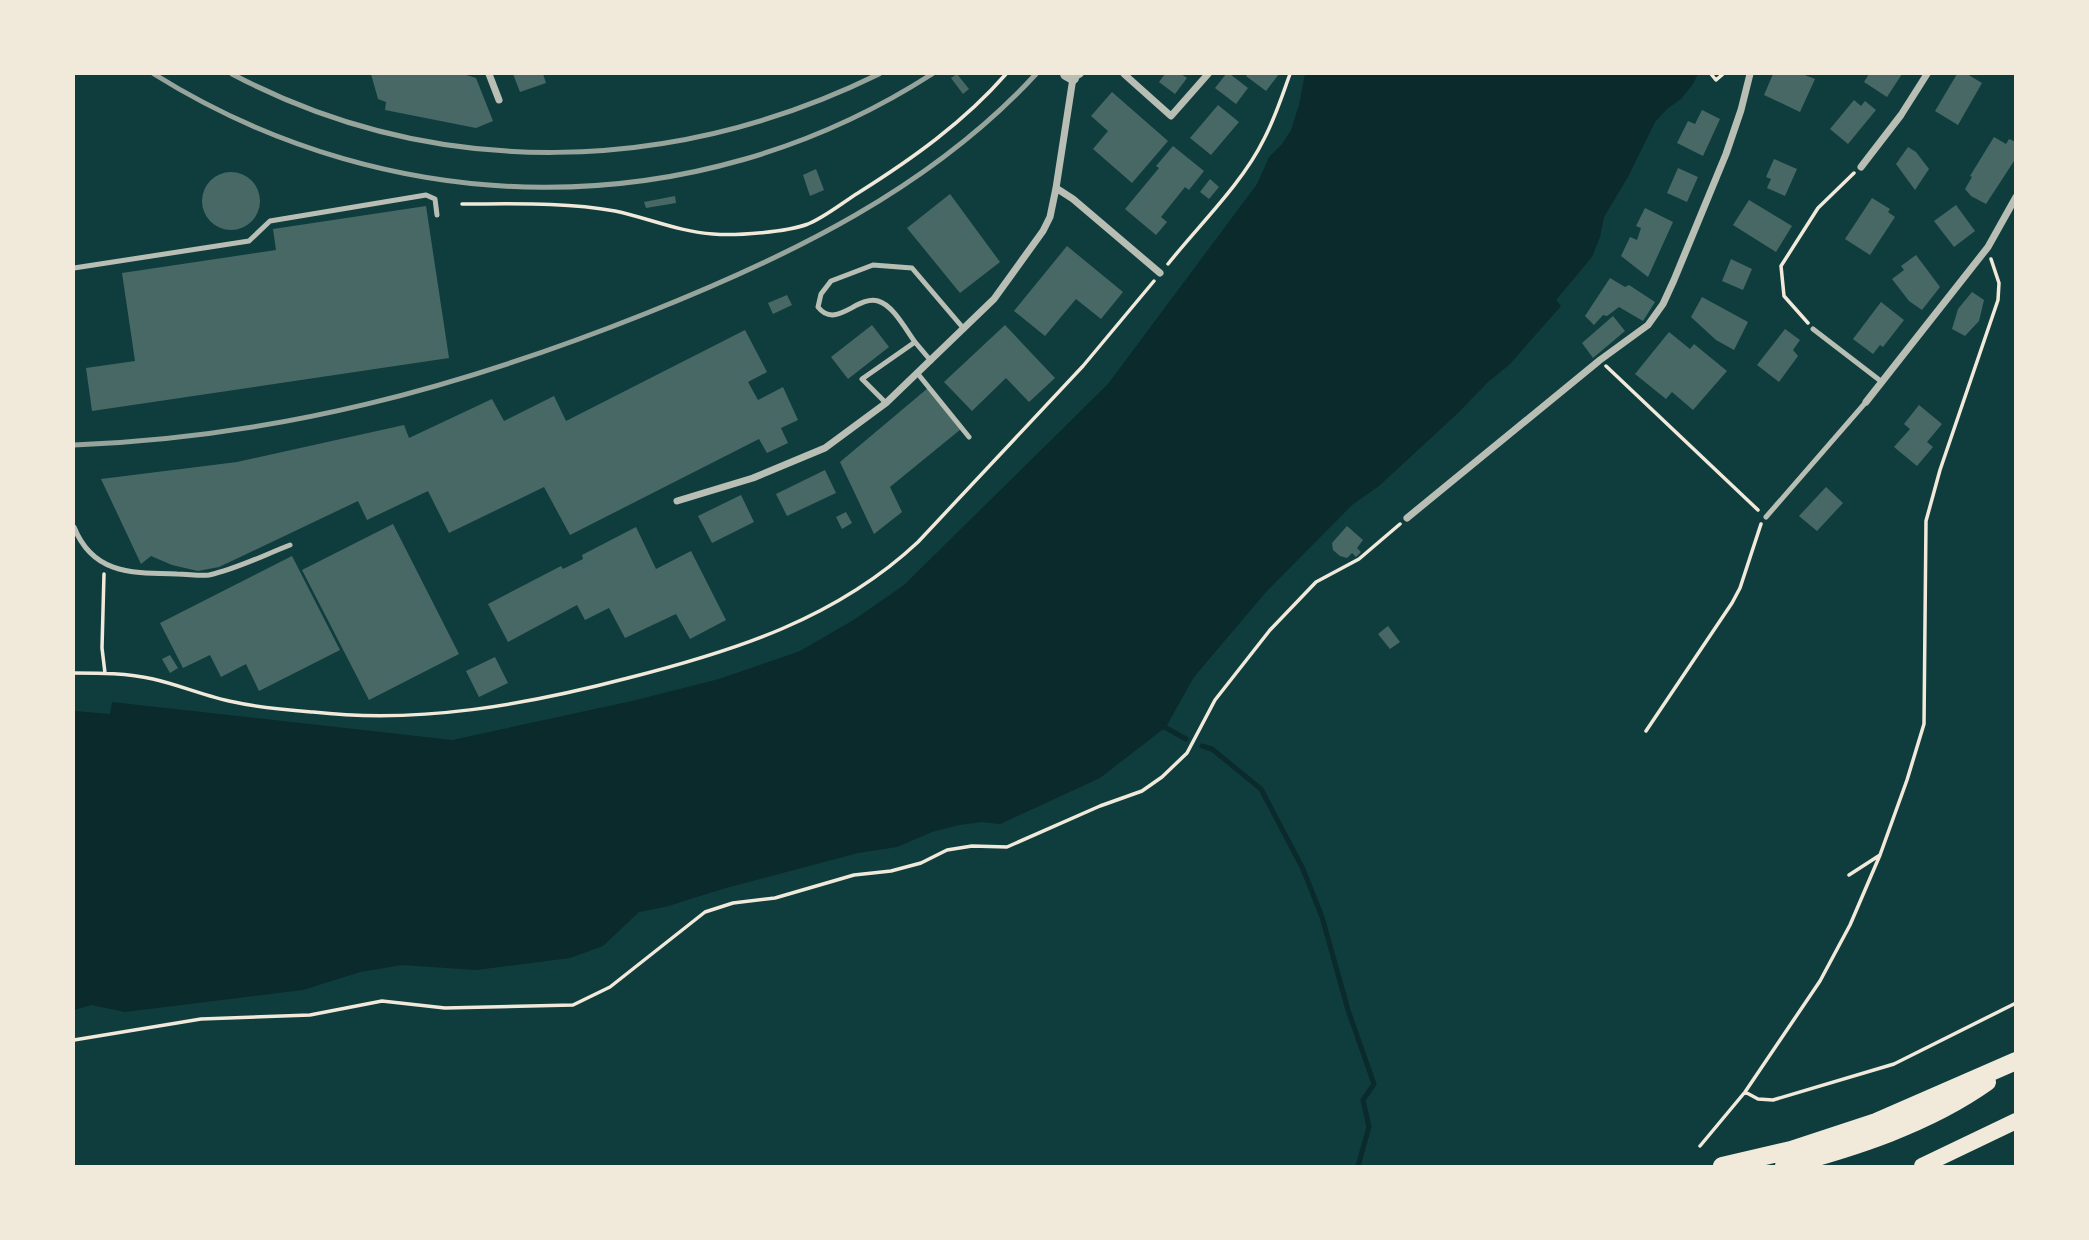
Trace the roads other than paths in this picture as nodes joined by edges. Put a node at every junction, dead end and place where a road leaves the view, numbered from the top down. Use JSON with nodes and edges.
{"nodes":[{"id":1,"x":489,"y":74,"type":"edge"},
{"id":2,"x":1124,"y":74,"type":"edge"},
{"id":3,"x":1208,"y":74,"type":"edge"},
{"id":4,"x":1750,"y":74,"type":"edge"},
{"id":5,"x":1927,"y":74,"type":"edge"},
{"id":6,"x":1073,"y":75,"type":"edge"},
{"id":7,"x":499,"y":100,"type":"dead end"},
{"id":8,"x":1861,"y":167,"type":"road end"},
{"id":9,"x":1056,"y":188,"type":"junction"},
{"id":10,"x":2015,"y":197,"type":"edge"},
{"id":11,"x":437,"y":215,"type":"dead end"},
{"id":12,"x":74,"y":268,"type":"edge"},
{"id":13,"x":1160,"y":273,"type":"road end"},
{"id":14,"x":964,"y":329,"type":"junction"},
{"id":15,"x":1813,"y":330,"type":"road end"},
{"id":16,"x":915,"y":342,"type":"junction"},
{"id":17,"x":932,"y":361,"type":"junction"},
{"id":18,"x":918,"y":374,"type":"junction"},
{"id":19,"x":1882,"y":382,"type":"junction"},
{"id":20,"x":1866,"y":402,"type":"joint"},
{"id":21,"x":886,"y":403,"type":"junction"},
{"id":22,"x":969,"y":437,"type":"dead end"},
{"id":23,"x":677,"y":500,"type":"dead end"},
{"id":24,"x":1766,"y":517,"type":"road end"},
{"id":25,"x":1407,"y":518,"type":"road end"},
{"id":26,"x":74,"y":527,"type":"edge"},
{"id":27,"x":290,"y":545,"type":"dead end"},
{"id":28,"x":2014,"y":1062,"type":"edge"},
{"id":29,"x":2015,"y":1121,"type":"edge"},
{"id":30,"x":1722,"y":1167,"type":"edge"},
{"id":31,"x":1784,"y":1167,"type":"edge"},
{"id":32,"x":1922,"y":1167,"type":"edge"}],
"edges":[{"from":1,"to":7,"type":"street"},
{"from":2,"to":3,"type":"street"},
{"from":4,"to":25,"type":"street"},
{"from":5,"to":8,"type":"street"},
{"from":6,"to":9,"type":"street"},
{"from":9,"to":13,"type":"street"},
{"from":9,"to":14,"type":"street"},
{"from":10,"to":19,"type":"street"},
{"from":11,"to":12,"type":"lane"},
{"from":14,"to":16,"type":"lane"},
{"from":14,"to":17,"type":"street"},
{"from":15,"to":19,"type":"lane"},
{"from":16,"to":17,"type":"lane"},
{"from":16,"to":21,"type":"lane"},
{"from":17,"to":18,"type":"street"},
{"from":18,"to":21,"type":"street"},
{"from":18,"to":22,"type":"lane"},
{"from":19,"to":20,"type":"street"},
{"from":20,"to":24,"type":"lane"},
{"from":21,"to":23,"type":"street"},
{"from":26,"to":27,"type":"lane"},
{"from":28,"to":30,"type":"highway"},
{"from":28,"to":31,"type":"highway"},
{"from":29,"to":32,"type":"main road"}]}
